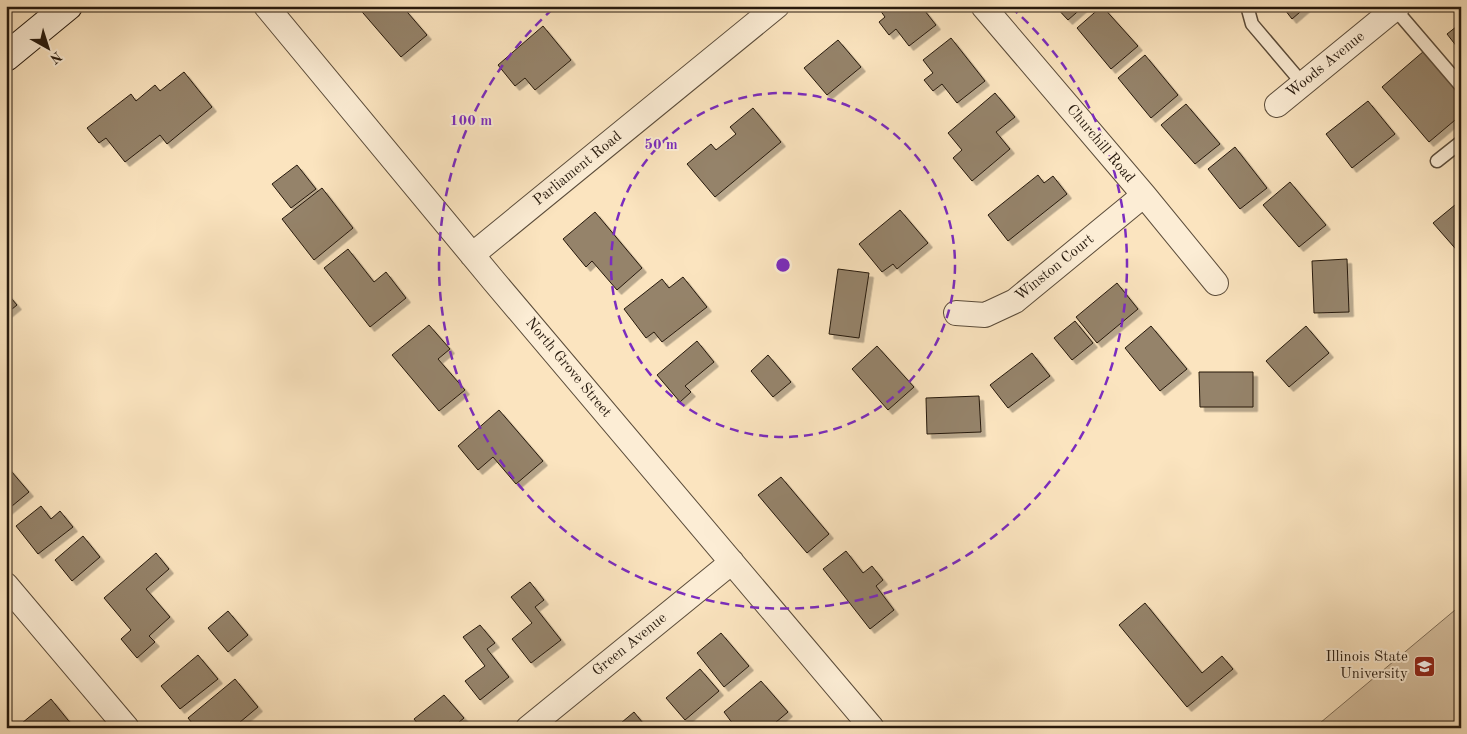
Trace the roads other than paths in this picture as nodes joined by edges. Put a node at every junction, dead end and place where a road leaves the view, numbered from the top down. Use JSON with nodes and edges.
{"nodes":[{"id":1,"x":68,"y":6,"type":"edge"},
{"id":2,"x":266,"y":6,"type":"edge"},
{"id":3,"x":777,"y":6,"type":"edge"},
{"id":4,"x":983,"y":6,"type":"edge"},
{"id":5,"x":1247,"y":6,"type":"edge"},
{"id":6,"x":1397,"y":8,"type":"edge"},
{"id":7,"x":6,"y":57,"type":"edge"},
{"id":8,"x":1304,"y":84,"type":"junction"},
{"id":9,"x":1461,"y":86,"type":"edge"},
{"id":10,"x":1277,"y":105,"type":"dead end"},
{"id":11,"x":1461,"y":142,"type":"edge"},
{"id":12,"x":1436,"y":161,"type":"dead end"},
{"id":13,"x":1144,"y":195,"type":"junction"},
{"id":14,"x":472,"y":255,"type":"junction"},
{"id":15,"x":1216,"y":283,"type":"dead end"},
{"id":16,"x":956,"y":313,"type":"dead end"},
{"id":17,"x":732,"y":562,"type":"junction"},
{"id":18,"x":6,"y":585,"type":"edge"},
{"id":19,"x":127,"y":728,"type":"edge"},
{"id":20,"x":528,"y":728,"type":"edge"},
{"id":21,"x":872,"y":728,"type":"edge"}],
"edges":[{"from":1,"to":7,"type":"main road"},
{"from":2,"to":14,"type":"street","name":"North Grove Street"},
{"from":3,"to":14,"type":"street","name":"Parliament Road"},
{"from":4,"to":13,"type":"street","name":"Churchill Road"},
{"from":5,"to":8,"type":"lane"},
{"from":6,"to":8,"type":"street","name":"Woods Avenue"},
{"from":6,"to":9,"type":"lane"},
{"from":8,"to":10,"type":"street","name":"Woods Avenue"},
{"from":11,"to":12,"type":"lane"},
{"from":13,"to":15,"type":"street","name":"Churchill Road"},
{"from":13,"to":16,"type":"street","name":"Winston Court"},
{"from":14,"to":17,"type":"street","name":"North Grove Street"},
{"from":17,"to":20,"type":"street","name":"Green Avenue"},
{"from":17,"to":21,"type":"street","name":"North Grove Street"},
{"from":18,"to":19,"type":"street"}]}
